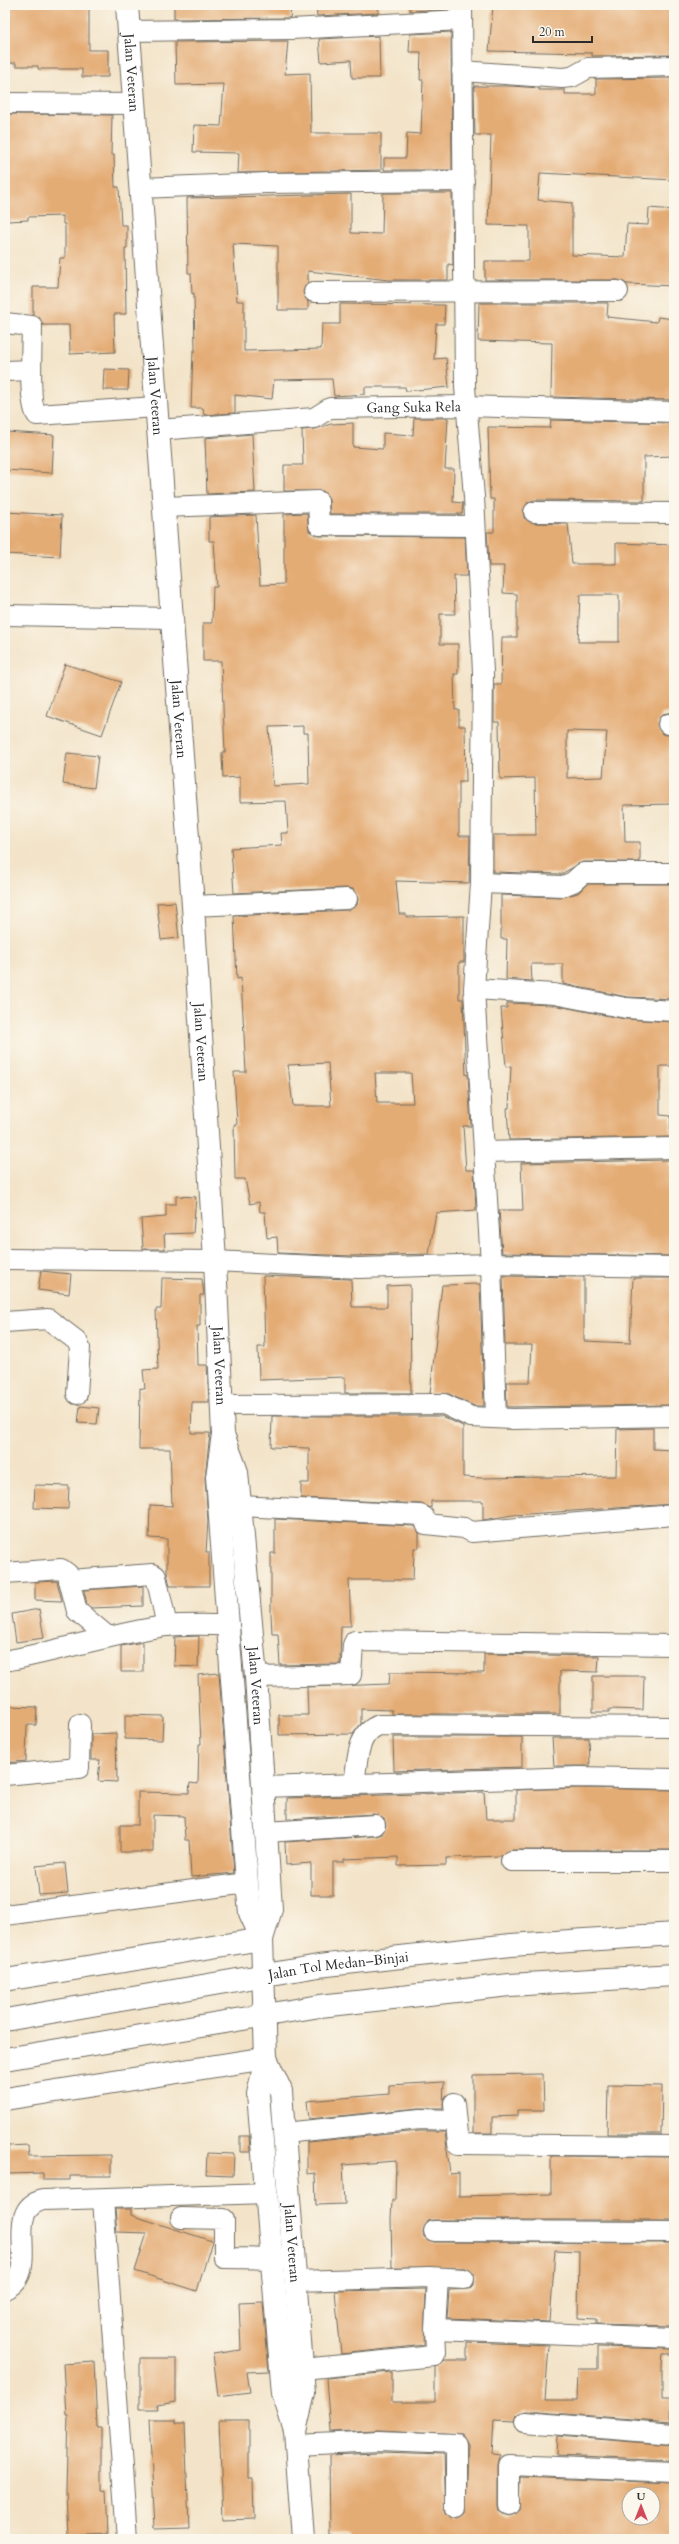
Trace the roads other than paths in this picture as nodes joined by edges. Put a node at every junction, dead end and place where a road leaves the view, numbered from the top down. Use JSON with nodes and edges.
{"nodes":[{"id":1,"x":127,"y":5,"type":"edge"},
{"id":2,"x":462,"y":12,"type":"edge"},
{"id":3,"x":129,"y":31,"type":"junction"},
{"id":4,"x":674,"y":66,"type":"edge"},
{"id":5,"x":462,"y":71,"type":"junction"},
{"id":6,"x":5,"y":103,"type":"edge"},
{"id":7,"x":134,"y":104,"type":"junction"},
{"id":8,"x":464,"y":181,"type":"junction"},
{"id":9,"x":140,"y":188,"type":"junction"},
{"id":10,"x":465,"y":291,"type":"junction"},
{"id":11,"x":618,"y":291,"type":"dead end"},
{"id":12,"x":314,"y":292,"type":"dead end"},
{"id":13,"x":5,"y":323,"type":"edge"},
{"id":14,"x":31,"y":370,"type":"junction"},
{"id":15,"x":5,"y":371,"type":"edge"},
{"id":16,"x":466,"y":406,"type":"junction"},
{"id":17,"x":156,"y":407,"type":"junction"},
{"id":18,"x":674,"y":412,"type":"edge"},
{"id":19,"x":158,"y":430,"type":"junction"},
{"id":20,"x":164,"y":507,"type":"junction"},
{"id":21,"x":534,"y":512,"type":"dead end"},
{"id":22,"x":674,"y":513,"type":"edge"},
{"id":23,"x":475,"y":526,"type":"junction"},
{"id":24,"x":5,"y":615,"type":"edge"},
{"id":25,"x":172,"y":618,"type":"junction"},
{"id":26,"x":674,"y":873,"type":"edge"},
{"id":27,"x":481,"y":883,"type":"junction"},
{"id":28,"x":347,"y":900,"type":"dead end"},
{"id":29,"x":193,"y":906,"type":"junction"},
{"id":30,"x":474,"y":989,"type":"junction"},
{"id":31,"x":674,"y":1011,"type":"edge"},
{"id":32,"x":674,"y":1148,"type":"edge"},
{"id":33,"x":484,"y":1152,"type":"junction"},
{"id":34,"x":5,"y":1258,"type":"edge"},
{"id":35,"x":215,"y":1262,"type":"junction"},
{"id":36,"x":491,"y":1264,"type":"junction"},
{"id":37,"x":674,"y":1267,"type":"edge"},
{"id":38,"x":5,"y":1322,"type":"edge"},
{"id":39,"x":76,"y":1394,"type":"dead end"},
{"id":40,"x":222,"y":1405,"type":"junction"},
{"id":41,"x":674,"y":1416,"type":"edge"},
{"id":42,"x":496,"y":1418,"type":"junction"},
{"id":43,"x":223,"y":1434,"type":"junction"},
{"id":44,"x":240,"y":1506,"type":"junction"},
{"id":45,"x":674,"y":1516,"type":"edge"},
{"id":46,"x":5,"y":1572,"type":"edge"},
{"id":47,"x":69,"y":1580,"type":"junction"},
{"id":48,"x":229,"y":1625,"type":"junction"},
{"id":49,"x":167,"y":1626,"type":"junction"},
{"id":50,"x":107,"y":1636,"type":"junction"},
{"id":51,"x":674,"y":1645,"type":"edge"},
{"id":52,"x":5,"y":1661,"type":"edge"},
{"id":53,"x":256,"y":1678,"type":"junction"},
{"id":54,"x":80,"y":1724,"type":"dead end"},
{"id":55,"x":674,"y":1727,"type":"edge"},
{"id":56,"x":5,"y":1775,"type":"edge"},
{"id":57,"x":674,"y":1779,"type":"edge"},
{"id":58,"x":354,"y":1783,"type":"junction"},
{"id":59,"x":264,"y":1787,"type":"junction"},
{"id":60,"x":375,"y":1825,"type":"dead end"},
{"id":61,"x":266,"y":1832,"type":"junction"},
{"id":62,"x":511,"y":1861,"type":"dead end"},
{"id":63,"x":674,"y":1861,"type":"edge"},
{"id":64,"x":247,"y":1884,"type":"junction"},
{"id":65,"x":5,"y":1915,"type":"edge"},
{"id":66,"x":674,"y":1934,"type":"edge"},
{"id":67,"x":262,"y":1939,"type":"junction"},
{"id":68,"x":674,"y":1975,"type":"edge"},
{"id":69,"x":5,"y":1980,"type":"edge"},
{"id":70,"x":5,"y":2020,"type":"edge"},
{"id":71,"x":266,"y":2058,"type":"junction"},
{"id":72,"x":5,"y":2059,"type":"edge"},
{"id":73,"x":5,"y":2099,"type":"edge"},
{"id":74,"x":284,"y":2133,"type":"junction"},
{"id":75,"x":674,"y":2146,"type":"edge"},
{"id":76,"x":267,"y":2192,"type":"junction"},
{"id":77,"x":104,"y":2199,"type":"junction"},
{"id":78,"x":181,"y":2218,"type":"dead end"},
{"id":79,"x":434,"y":2231,"type":"dead end"},
{"id":80,"x":674,"y":2232,"type":"edge"},
{"id":81,"x":272,"y":2259,"type":"junction"},
{"id":82,"x":294,"y":2259,"type":"junction"},
{"id":83,"x":438,"y":2278,"type":"junction"},
{"id":84,"x":464,"y":2280,"type":"dead end"},
{"id":85,"x":296,"y":2281,"type":"junction"},
{"id":86,"x":5,"y":2289,"type":"edge"},
{"id":87,"x":435,"y":2329,"type":"junction"},
{"id":88,"x":674,"y":2338,"type":"edge"},
{"id":89,"x":303,"y":2369,"type":"junction"},
{"id":90,"x":525,"y":2422,"type":"dead end"},
{"id":91,"x":674,"y":2434,"type":"edge"},
{"id":92,"x":296,"y":2438,"type":"junction"},
{"id":93,"x":674,"y":2472,"type":"edge"},
{"id":94,"x":509,"y":2505,"type":"dead end"},
{"id":95,"x":456,"y":2509,"type":"dead end"},
{"id":96,"x":126,"y":2539,"type":"edge"},
{"id":97,"x":303,"y":2539,"type":"edge"}],
"edges":[{"from":1,"to":3,"type":"main road","name":"Jalan Veteran"},
{"from":2,"to":3,"type":"street"},
{"from":2,"to":5,"type":"street"},
{"from":3,"to":7,"type":"main road","name":"Jalan Veteran"},
{"from":4,"to":5,"type":"street"},
{"from":5,"to":8,"type":"street"},
{"from":6,"to":7,"type":"street"},
{"from":7,"to":9,"type":"main road","name":"Jalan Veteran"},
{"from":8,"to":9,"type":"street"},
{"from":8,"to":10,"type":"street"},
{"from":9,"to":17,"type":"main road","name":"Jalan Veteran"},
{"from":10,"to":11,"type":"street"},
{"from":10,"to":12,"type":"street"},
{"from":10,"to":16,"type":"street"},
{"from":13,"to":14,"type":"street"},
{"from":14,"to":15,"type":"street"},
{"from":14,"to":17,"type":"street"},
{"from":16,"to":18,"type":"street","name":"Gang Suka Rela"},
{"from":16,"to":19,"type":"street","name":"Gang Suka Rela"},
{"from":16,"to":23,"type":"street"},
{"from":17,"to":19,"type":"main road","name":"Jalan Veteran"},
{"from":19,"to":20,"type":"main road","name":"Jalan Veteran"},
{"from":20,"to":23,"type":"street"},
{"from":20,"to":25,"type":"main road","name":"Jalan Veteran"},
{"from":21,"to":22,"type":"street"},
{"from":23,"to":27,"type":"street"},
{"from":24,"to":25,"type":"street"},
{"from":25,"to":29,"type":"main road","name":"Jalan Veteran"},
{"from":26,"to":27,"type":"street"},
{"from":27,"to":30,"type":"street"},
{"from":28,"to":29,"type":"street"},
{"from":29,"to":35,"type":"main road","name":"Jalan Veteran"},
{"from":30,"to":31,"type":"street"},
{"from":30,"to":33,"type":"street"},
{"from":32,"to":33,"type":"street"},
{"from":33,"to":36,"type":"street"},
{"from":34,"to":35,"type":"street"},
{"from":35,"to":36,"type":"street"},
{"from":35,"to":40,"type":"main road","name":"Jalan Veteran"},
{"from":36,"to":37,"type":"street"},
{"from":36,"to":42,"type":"street"},
{"from":38,"to":39,"type":"street"},
{"from":40,"to":42,"type":"street"},
{"from":40,"to":43,"type":"main road","name":"Jalan Veteran"},
{"from":41,"to":42,"type":"street"},
{"from":43,"to":44,"type":"main road","name":"Jalan Veteran"},
{"from":43,"to":48,"type":"main road","name":"Jalan Veteran"},
{"from":44,"to":45,"type":"street"},
{"from":44,"to":53,"type":"main road","name":"Jalan Veteran"},
{"from":46,"to":47,"type":"street"},
{"from":47,"to":49,"type":"street"},
{"from":47,"to":50,"type":"street"},
{"from":48,"to":49,"type":"street"},
{"from":48,"to":64,"type":"main road","name":"Jalan Veteran"},
{"from":49,"to":50,"type":"street"},
{"from":50,"to":52,"type":"street"},
{"from":51,"to":53,"type":"street"},
{"from":53,"to":59,"type":"main road","name":"Jalan Veteran"},
{"from":54,"to":56,"type":"street"},
{"from":55,"to":58,"type":"street"},
{"from":57,"to":58,"type":"street"},
{"from":58,"to":59,"type":"street"},
{"from":59,"to":61,"type":"main road","name":"Jalan Veteran"},
{"from":60,"to":61,"type":"street"},
{"from":61,"to":67,"type":"main road","name":"Jalan Veteran"},
{"from":62,"to":63,"type":"street"},
{"from":64,"to":65,"type":"street"},
{"from":64,"to":67,"type":"main road","name":"Jalan Veteran"},
{"from":66,"to":70,"type":"main road","name":"Jalan Tol Medan–Binjai"},
{"from":67,"to":69,"type":"main road"},
{"from":67,"to":71,"type":"main road","name":"Jalan Veteran"},
{"from":68,"to":72,"type":"main road"},
{"from":71,"to":73,"type":"main road"},
{"from":71,"to":74,"type":"main road","name":"Jalan Veteran"},
{"from":71,"to":76,"type":"main road","name":"Jalan Veteran"},
{"from":74,"to":75,"type":"street"},
{"from":74,"to":82,"type":"main road","name":"Jalan Veteran"},
{"from":76,"to":77,"type":"street"},
{"from":76,"to":81,"type":"main road","name":"Jalan Veteran"},
{"from":77,"to":86,"type":"street"},
{"from":77,"to":96,"type":"street"},
{"from":78,"to":81,"type":"street"},
{"from":79,"to":80,"type":"street"},
{"from":81,"to":82,"type":"street"},
{"from":81,"to":92,"type":"main road","name":"Jalan Veteran"},
{"from":82,"to":85,"type":"main road","name":"Jalan Veteran"},
{"from":83,"to":84,"type":"street"},
{"from":83,"to":85,"type":"street"},
{"from":83,"to":87,"type":"street"},
{"from":85,"to":89,"type":"main road","name":"Jalan Veteran"},
{"from":87,"to":88,"type":"street"},
{"from":87,"to":89,"type":"street"},
{"from":89,"to":92,"type":"main road","name":"Jalan Veteran"},
{"from":90,"to":91,"type":"street"},
{"from":92,"to":95,"type":"street"},
{"from":92,"to":97,"type":"main road","name":"Jalan Veteran"},
{"from":93,"to":94,"type":"street"}]}
